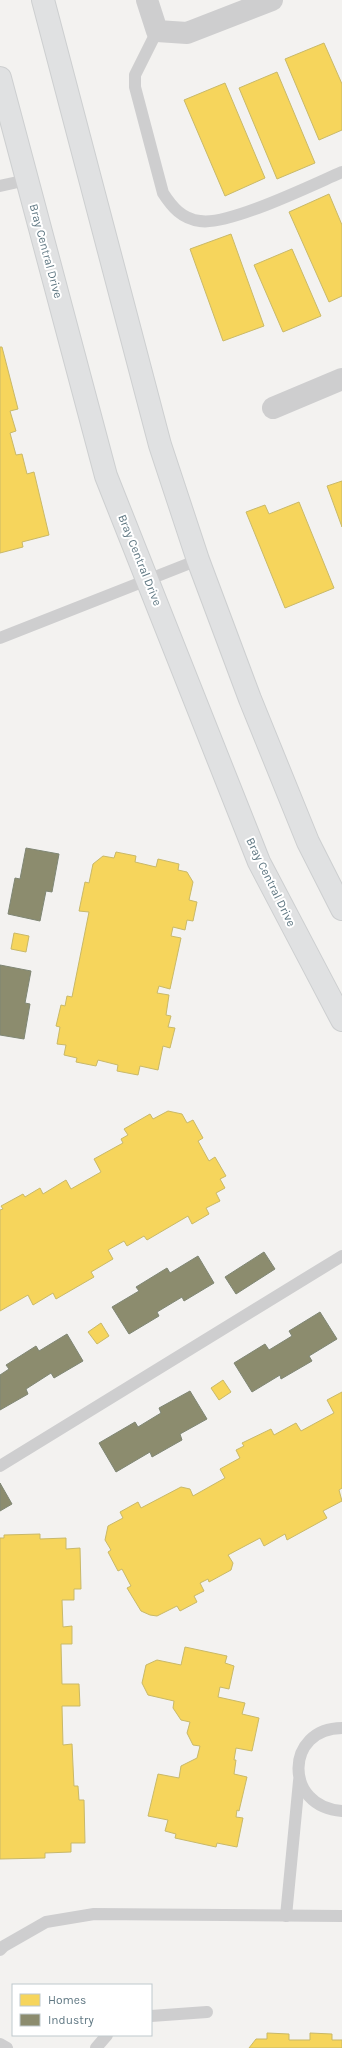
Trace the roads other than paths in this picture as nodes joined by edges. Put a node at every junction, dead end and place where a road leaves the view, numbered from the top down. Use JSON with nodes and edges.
{"nodes":[{"id":1,"x":43,"y":0,"type":"edge"},
{"id":2,"x":147,"y":0,"type":"edge"},
{"id":3,"x":272,"y":0,"type":"edge"},
{"id":4,"x":157,"y":31,"type":"junction"},
{"id":5,"x":0,"y":78,"type":"edge"},
{"id":6,"x":342,"y":172,"type":"edge"},
{"id":7,"x":27,"y":180,"type":"junction"},
{"id":8,"x":0,"y":186,"type":"edge"},
{"id":9,"x":342,"y":379,"type":"edge"},
{"id":10,"x":273,"y":408,"type":"dead end"},
{"id":11,"x":198,"y":560,"type":"junction"},
{"id":12,"x":147,"y":580,"type":"junction"},
{"id":13,"x":0,"y":638,"type":"edge"},
{"id":14,"x":342,"y":909,"type":"edge"},
{"id":15,"x":342,"y":1020,"type":"edge"},
{"id":16,"x":342,"y":1256,"type":"edge"},
{"id":17,"x":0,"y":1466,"type":"edge"},
{"id":18,"x":342,"y":1728,"type":"edge"},
{"id":19,"x":300,"y":1781,"type":"junction"},
{"id":20,"x":342,"y":1811,"type":"edge"},
{"id":21,"x":286,"y":1916,"type":"junction"},
{"id":22,"x":342,"y":1916,"type":"edge"},
{"id":23,"x":0,"y":1950,"type":"edge"},
{"id":24,"x":207,"y":2012,"type":"dead end"},
{"id":25,"x":152,"y":2016,"type":"edge"},
{"id":26,"x":106,"y":2036,"type":"edge"},
{"id":27,"x":0,"y":2044,"type":"edge"},
{"id":28,"x":7,"y":2048,"type":"edge"},
{"id":29,"x":96,"y":2048,"type":"edge"}],
"edges":[{"from":1,"to":11,"type":"street"},
{"from":2,"to":4,"type":"street"},
{"from":3,"to":4,"type":"street"},
{"from":4,"to":6,"type":"lane"},
{"from":5,"to":7,"type":"street","name":"Bray Central Drive"},
{"from":7,"to":8,"type":"lane"},
{"from":7,"to":12,"type":"street","name":"Bray Central Drive"},
{"from":9,"to":10,"type":"street"},
{"from":11,"to":12,"type":"lane"},
{"from":11,"to":14,"type":"street"},
{"from":12,"to":13,"type":"lane"},
{"from":12,"to":15,"type":"street","name":"Bray Central Drive"},
{"from":16,"to":17,"type":"lane"},
{"from":18,"to":19,"type":"lane"},
{"from":19,"to":20,"type":"lane"},
{"from":19,"to":21,"type":"lane"},
{"from":21,"to":22,"type":"lane"},
{"from":21,"to":23,"type":"lane"},
{"from":24,"to":25,"type":"lane"},
{"from":26,"to":29,"type":"lane"},
{"from":27,"to":28,"type":"lane"}]}
